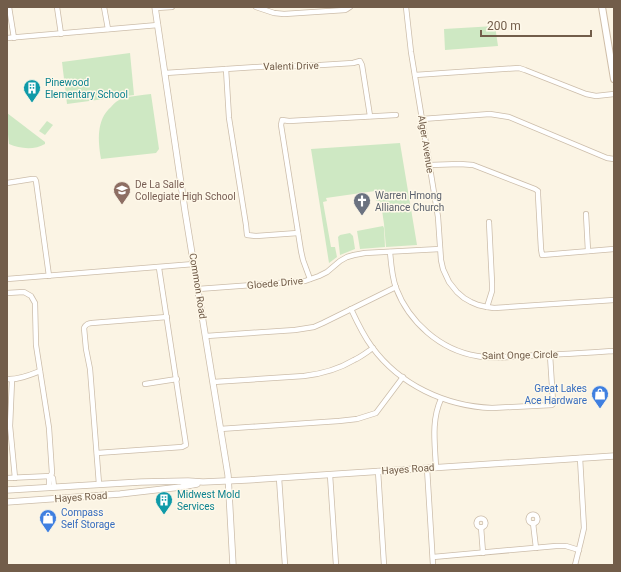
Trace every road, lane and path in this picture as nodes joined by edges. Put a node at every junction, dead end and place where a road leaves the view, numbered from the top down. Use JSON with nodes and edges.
{"nodes":[{"id":1,"x":9,"y":7,"type":"edge"},
{"id":2,"x":57,"y":7,"type":"edge"},
{"id":3,"x":104,"y":7,"type":"edge"},
{"id":4,"x":172,"y":7,"type":"edge"},
{"id":5,"x":256,"y":7,"type":"edge"},
{"id":6,"x":350,"y":7,"type":"edge"},
{"id":7,"x":406,"y":7,"type":"edge"},
{"id":8,"x":602,"y":7,"type":"edge"},
{"id":9,"x":156,"y":8,"type":"edge"},
{"id":10,"x":158,"y":25,"type":"junction"},
{"id":11,"x":108,"y":30,"type":"junction"},
{"id":12,"x":61,"y":34,"type":"junction"},
{"id":13,"x":7,"y":38,"type":"edge"},
{"id":14,"x":14,"y":38,"type":"junction"},
{"id":15,"x":611,"y":46,"type":"edge"},
{"id":16,"x":226,"y":69,"type":"junction"},
{"id":17,"x":165,"y":73,"type":"junction"},
{"id":18,"x":415,"y":75,"type":"junction"},
{"id":19,"x":614,"y":79,"type":"edge"},
{"id":20,"x":614,"y":94,"type":"edge"},
{"id":21,"x":396,"y":115,"type":"dead end"},
{"id":22,"x":370,"y":116,"type":"junction"},
{"id":23,"x":422,"y":119,"type":"junction"},
{"id":24,"x":614,"y":159,"type":"edge"},
{"id":25,"x":430,"y":165,"type":"junction"},
{"id":26,"x":7,"y":183,"type":"edge"},
{"id":27,"x":586,"y":214,"type":"dead end"},
{"id":28,"x":489,"y":222,"type":"dead end"},
{"id":29,"x":298,"y":233,"type":"junction"},
{"id":30,"x":440,"y":249,"type":"junction"},
{"id":31,"x":614,"y":250,"type":"edge"},
{"id":32,"x":588,"y":251,"type":"junction"},
{"id":33,"x":390,"y":252,"type":"junction"},
{"id":34,"x":194,"y":264,"type":"junction"},
{"id":35,"x":159,"y":268,"type":"junction"},
{"id":36,"x":49,"y":276,"type":"junction"},
{"id":37,"x":7,"y":279,"type":"edge"},
{"id":38,"x":310,"y":279,"type":"junction"},
{"id":39,"x":396,"y":287,"type":"junction"},
{"id":40,"x":198,"y":289,"type":"junction"},
{"id":41,"x":7,"y":293,"type":"edge"},
{"id":42,"x":614,"y":300,"type":"edge"},
{"id":43,"x":487,"y":307,"type":"junction"},
{"id":44,"x":350,"y":309,"type":"junction"},
{"id":45,"x":167,"y":317,"type":"junction"},
{"id":46,"x":206,"y":336,"type":"junction"},
{"id":47,"x":373,"y":348,"type":"junction"},
{"id":48,"x":614,"y":351,"type":"edge"},
{"id":49,"x":550,"y":355,"type":"junction"},
{"id":50,"x":40,"y":371,"type":"junction"},
{"id":51,"x":403,"y":378,"type":"junction"},
{"id":52,"x":10,"y":379,"type":"edge"},
{"id":53,"x":176,"y":379,"type":"junction"},
{"id":54,"x":213,"y":382,"type":"junction"},
{"id":55,"x":145,"y":384,"type":"dead end"},
{"id":56,"x":442,"y":399,"type":"junction"},
{"id":57,"x":220,"y":429,"type":"junction"},
{"id":58,"x":97,"y":453,"type":"junction"},
{"id":59,"x":614,"y":456,"type":"edge"},
{"id":60,"x":580,"y":458,"type":"junction"},
{"id":61,"x":427,"y":468,"type":"junction"},
{"id":62,"x":436,"y":468,"type":"junction"},
{"id":63,"x":378,"y":471,"type":"junction"},
{"id":64,"x":330,"y":474,"type":"junction"},
{"id":65,"x":51,"y":476,"type":"junction"},
{"id":66,"x":7,"y":478,"type":"edge"},
{"id":67,"x":15,"y":478,"type":"junction"},
{"id":68,"x":279,"y":478,"type":"junction"},
{"id":69,"x":150,"y":481,"type":"junction"},
{"id":70,"x":228,"y":481,"type":"junction"},
{"id":71,"x":203,"y":482,"type":"junction"},
{"id":72,"x":99,"y":484,"type":"junction"},
{"id":73,"x":52,"y":487,"type":"junction"},
{"id":74,"x":16,"y":489,"type":"junction"},
{"id":75,"x":7,"y":490,"type":"edge"},
{"id":76,"x":151,"y":490,"type":"junction"},
{"id":77,"x":9,"y":502,"type":"edge"},
{"id":78,"x":534,"y":523,"type":"dead end"},
{"id":79,"x":481,"y":527,"type":"dead end"},
{"id":80,"x":536,"y":548,"type":"junction"},
{"id":81,"x":579,"y":550,"type":"junction"},
{"id":82,"x":483,"y":553,"type":"junction"},
{"id":83,"x":433,"y":557,"type":"junction"},
{"id":84,"x":233,"y":565,"type":"edge"},
{"id":85,"x":285,"y":565,"type":"edge"},
{"id":86,"x":336,"y":565,"type":"edge"},
{"id":87,"x":384,"y":565,"type":"edge"},
{"id":88,"x":433,"y":565,"type":"edge"},
{"id":89,"x":575,"y":565,"type":"edge"}],
"edges":[{"from":1,"to":14,"type":"street"},
{"from":2,"to":12,"type":"street"},
{"from":3,"to":11,"type":"street"},
{"from":4,"to":9,"type":"street"},
{"from":5,"to":6,"type":"street"},
{"from":7,"to":18,"type":"street","name":"Alger Avenue"},
{"from":8,"to":15,"type":"main road"},
{"from":9,"to":10,"type":"street","name":"Common Road"},
{"from":10,"to":11,"type":"street"},
{"from":10,"to":17,"type":"street","name":"Common Road"},
{"from":11,"to":12,"type":"street"},
{"from":12,"to":14,"type":"street"},
{"from":13,"to":14,"type":"street"},
{"from":15,"to":19,"type":"main road"},
{"from":16,"to":17,"type":"street","name":"Valenti Drive"},
{"from":16,"to":22,"type":"street","name":"Valenti Drive"},
{"from":16,"to":29,"type":"street"},
{"from":17,"to":34,"type":"street","name":"Common Road"},
{"from":18,"to":20,"type":"street"},
{"from":18,"to":23,"type":"street","name":"Alger Avenue"},
{"from":21,"to":22,"type":"street"},
{"from":22,"to":29,"type":"street"},
{"from":23,"to":24,"type":"street"},
{"from":23,"to":25,"type":"street","name":"Alger Avenue"},
{"from":25,"to":30,"type":"street","name":"Alger Avenue"},
{"from":25,"to":32,"type":"street"},
{"from":26,"to":36,"type":"street"},
{"from":27,"to":32,"type":"street"},
{"from":28,"to":43,"type":"street"},
{"from":29,"to":38,"type":"street"},
{"from":30,"to":33,"type":"street","name":"Gloede Drive"},
{"from":30,"to":43,"type":"street","name":"Alger Avenue"},
{"from":31,"to":32,"type":"street"},
{"from":33,"to":38,"type":"street","name":"Gloede Drive"},
{"from":33,"to":39,"type":"street","name":"Saint Onge Circle"},
{"from":34,"to":35,"type":"street"},
{"from":34,"to":40,"type":"street","name":"Common Road"},
{"from":35,"to":36,"type":"street"},
{"from":35,"to":45,"type":"street"},
{"from":36,"to":37,"type":"street"},
{"from":38,"to":40,"type":"street","name":"Gloede Drive"},
{"from":39,"to":44,"type":"street"},
{"from":39,"to":49,"type":"street","name":"Saint Onge Circle"},
{"from":40,"to":46,"type":"street","name":"Common Road"},
{"from":41,"to":50,"type":"street"},
{"from":42,"to":43,"type":"street","name":"Alger Avenue"},
{"from":44,"to":46,"type":"street"},
{"from":44,"to":47,"type":"street"},
{"from":45,"to":53,"type":"street"},
{"from":45,"to":58,"type":"street"},
{"from":46,"to":54,"type":"street","name":"Common Road"},
{"from":47,"to":51,"type":"street"},
{"from":47,"to":54,"type":"street"},
{"from":48,"to":49,"type":"street","name":"Saint Onge Circle"},
{"from":49,"to":56,"type":"street"},
{"from":50,"to":52,"type":"street"},
{"from":50,"to":65,"type":"street"},
{"from":51,"to":56,"type":"street"},
{"from":51,"to":57,"type":"street"},
{"from":52,"to":67,"type":"street"},
{"from":53,"to":55,"type":"street"},
{"from":53,"to":58,"type":"street"},
{"from":54,"to":57,"type":"street","name":"Common Road"},
{"from":56,"to":62,"type":"street"},
{"from":57,"to":70,"type":"street","name":"Common Road"},
{"from":58,"to":72,"type":"street"},
{"from":59,"to":60,"type":"street","name":"Hayes Road"},
{"from":60,"to":62,"type":"street","name":"Hayes Road"},
{"from":60,"to":81,"type":"street"},
{"from":61,"to":62,"type":"street","name":"Hayes Road"},
{"from":61,"to":63,"type":"street","name":"Hayes Road"},
{"from":61,"to":83,"type":"street"},
{"from":63,"to":64,"type":"street","name":"Hayes Road"},
{"from":63,"to":87,"type":"street"},
{"from":64,"to":68,"type":"street","name":"Hayes Road"},
{"from":64,"to":86,"type":"street"},
{"from":65,"to":67,"type":"street"},
{"from":65,"to":73,"type":"street"},
{"from":66,"to":67,"type":"street"},
{"from":68,"to":70,"type":"street","name":"Hayes Road"},
{"from":68,"to":85,"type":"street"},
{"from":69,"to":71,"type":"street","name":"Hayes Road"},
{"from":69,"to":72,"type":"street","name":"Hayes Road"},
{"from":69,"to":76,"type":"street"},
{"from":70,"to":71,"type":"street","name":"Hayes Road"},
{"from":70,"to":84,"type":"street","name":"Common Road"},
{"from":71,"to":76,"type":"street","name":"Hayes Road"},
{"from":72,"to":73,"type":"street","name":"Hayes Road"},
{"from":73,"to":74,"type":"street","name":"Hayes Road"},
{"from":74,"to":75,"type":"street","name":"Hayes Road"},
{"from":74,"to":77,"type":"street"},
{"from":76,"to":77,"type":"street","name":"Hayes Road"},
{"from":78,"to":80,"type":"street"},
{"from":79,"to":82,"type":"street"},
{"from":80,"to":81,"type":"street"},
{"from":80,"to":82,"type":"street"},
{"from":81,"to":89,"type":"street"},
{"from":82,"to":83,"type":"street"},
{"from":83,"to":88,"type":"street"}]}
